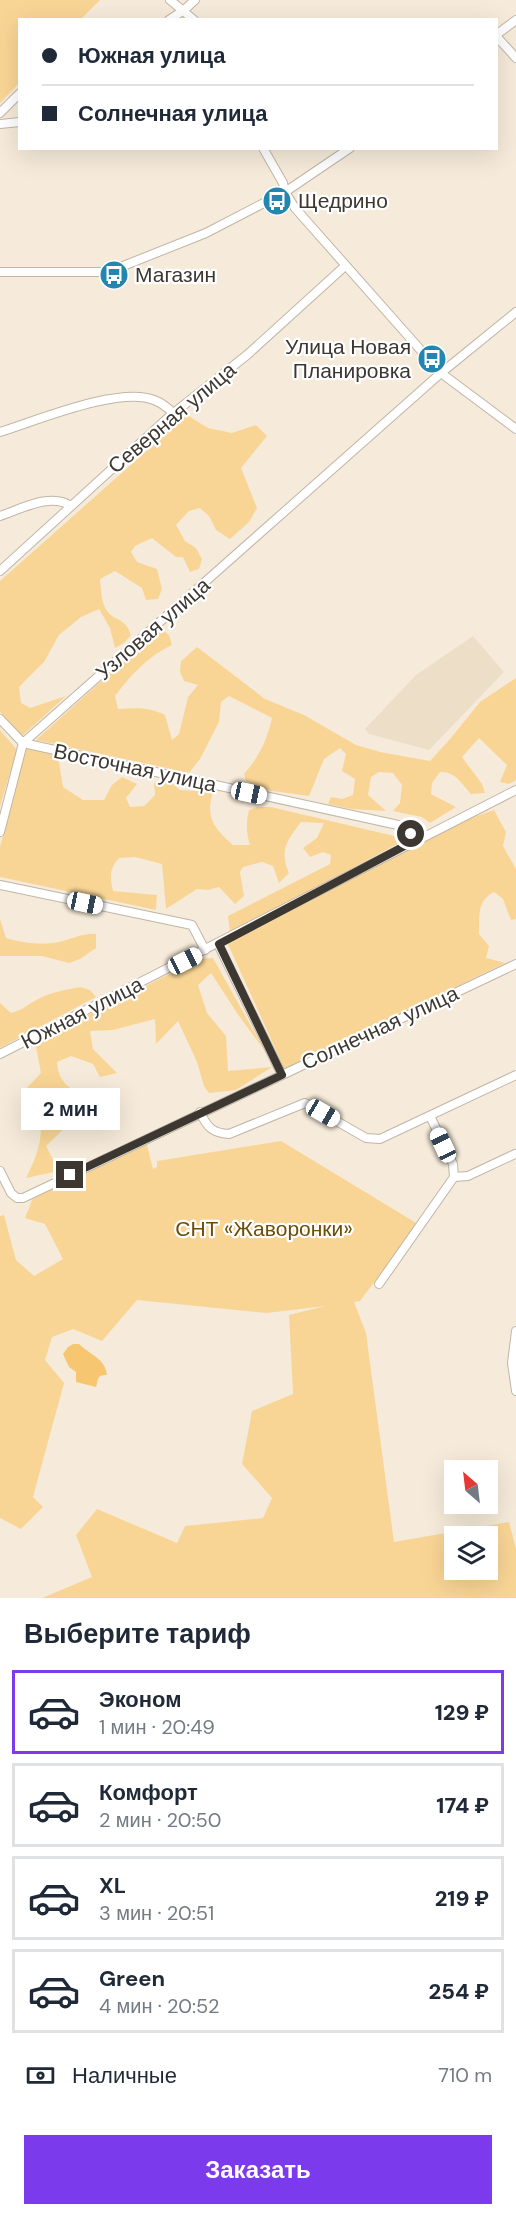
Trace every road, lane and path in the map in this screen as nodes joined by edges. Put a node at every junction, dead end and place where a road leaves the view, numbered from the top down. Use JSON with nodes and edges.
{"nodes":[{"id":1,"x":170,"y":0,"type":"edge"},
{"id":2,"x":195,"y":0,"type":"edge"},
{"id":3,"x":184,"y":10,"type":"junction"},
{"id":4,"x":172,"y":18,"type":"edge"},
{"id":5,"x":192,"y":18,"type":"edge"},
{"id":6,"x":516,"y":20,"type":"edge"},
{"id":7,"x":498,"y":34,"type":"edge"},
{"id":8,"x":498,"y":38,"type":"edge"},
{"id":9,"x":516,"y":58,"type":"edge"},
{"id":10,"x":18,"y":95,"type":"edge"},
{"id":11,"x":0,"y":113,"type":"edge"},
{"id":12,"x":18,"y":122,"type":"edge"},
{"id":13,"x":0,"y":123,"type":"edge"},
{"id":14,"x":264,"y":150,"type":"edge"},
{"id":15,"x":347,"y":150,"type":"edge"},
{"id":16,"x":285,"y":192,"type":"junction"},
{"id":17,"x":345,"y":266,"type":"junction"},
{"id":18,"x":0,"y":273,"type":"edge"},
{"id":19,"x":516,"y":312,"type":"edge"},
{"id":20,"x":441,"y":373,"type":"junction"},
{"id":21,"x":173,"y":413,"type":"junction"},
{"id":22,"x":516,"y":429,"type":"edge"},
{"id":23,"x":0,"y":432,"type":"edge"},
{"id":24,"x":71,"y":506,"type":"junction"},
{"id":25,"x":0,"y":516,"type":"edge"},
{"id":26,"x":0,"y":571,"type":"edge"},
{"id":27,"x":0,"y":719,"type":"edge"},
{"id":28,"x":23,"y":743,"type":"junction"},
{"id":29,"x":516,"y":790,"type":"edge"},
{"id":30,"x":0,"y":832,"type":"edge"},
{"id":31,"x":416,"y":840,"type":"junction"},
{"id":32,"x":0,"y":885,"type":"edge"},
{"id":33,"x":219,"y":944,"type":"junction"},
{"id":34,"x":205,"y":950,"type":"junction"},
{"id":35,"x":516,"y":964,"type":"edge"},
{"id":36,"x":0,"y":1054,"type":"edge"},
{"id":37,"x":282,"y":1075,"type":"junction"},
{"id":38,"x":516,"y":1075,"type":"edge"},
{"id":39,"x":200,"y":1112,"type":"junction"},
{"id":40,"x":430,"y":1116,"type":"junction"},
{"id":41,"x":515,"y":1154,"type":"edge"},
{"id":42,"x":0,"y":1171,"type":"edge"},
{"id":43,"x":454,"y":1178,"type":"junction"},
{"id":44,"x":379,"y":1284,"type":"dead end"},
{"id":45,"x":516,"y":1331,"type":"edge"},
{"id":46,"x":516,"y":1391,"type":"edge"}],
"edges":[{"from":1,"to":3,"type":"street"},
{"from":2,"to":3,"type":"street"},
{"from":3,"to":4,"type":"street"},
{"from":3,"to":5,"type":"street"},
{"from":6,"to":7,"type":"street"},
{"from":8,"to":9,"type":"street"},
{"from":10,"to":11,"type":"street"},
{"from":12,"to":13,"type":"street"},
{"from":14,"to":16,"type":"street"},
{"from":15,"to":16,"type":"street"},
{"from":16,"to":17,"type":"street"},
{"from":16,"to":18,"type":"street"},
{"from":17,"to":20,"type":"street"},
{"from":17,"to":21,"type":"street","name":"Северная улица"},
{"from":19,"to":20,"type":"street"},
{"from":20,"to":22,"type":"street"},
{"from":20,"to":28,"type":"street","name":"Узловая улица"},
{"from":21,"to":23,"type":"street"},
{"from":21,"to":24,"type":"street","name":"Северная улица"},
{"from":24,"to":25,"type":"street"},
{"from":24,"to":26,"type":"street","name":"Северная улица"},
{"from":27,"to":28,"type":"street"},
{"from":28,"to":30,"type":"street"},
{"from":28,"to":31,"type":"street","name":"Восточная улица"},
{"from":29,"to":31,"type":"street","name":"Южная улица"},
{"from":31,"to":33,"type":"street","name":"Южная улица"},
{"from":32,"to":34,"type":"street"},
{"from":33,"to":34,"type":"street","name":"Южная улица"},
{"from":33,"to":37,"type":"street"},
{"from":34,"to":36,"type":"street","name":"Южная улица"},
{"from":35,"to":37,"type":"street","name":"Солнечная улица"},
{"from":37,"to":39,"type":"street","name":"Солнечная улица"},
{"from":38,"to":40,"type":"street"},
{"from":39,"to":40,"type":"street"},
{"from":39,"to":42,"type":"street","name":"Солнечная улица"},
{"from":40,"to":43,"type":"street"},
{"from":41,"to":43,"type":"street"},
{"from":43,"to":44,"type":"street"},
{"from":45,"to":46,"type":"street"}]}
